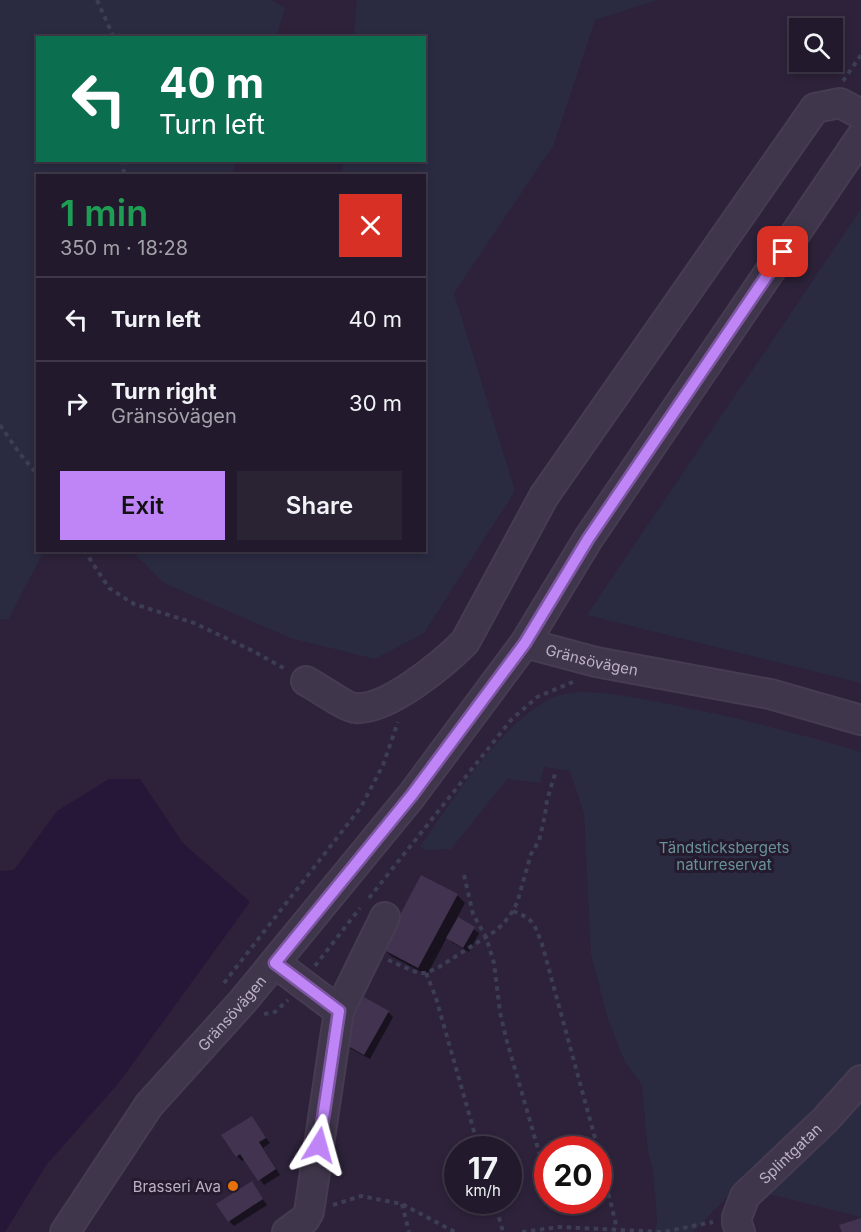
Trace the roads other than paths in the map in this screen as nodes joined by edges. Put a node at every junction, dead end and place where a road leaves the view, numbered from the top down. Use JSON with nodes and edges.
{"nodes":[{"id":1,"x":861,"y":114,"type":"edge"},
{"id":2,"x":861,"y":136,"type":"edge"},
{"id":3,"x":525,"y":643,"type":"junction"},
{"id":4,"x":306,"y":681,"type":"road end"},
{"id":5,"x":861,"y":720,"type":"edge"},
{"id":6,"x":385,"y":917,"type":"dead end"},
{"id":7,"x":275,"y":963,"type":"junction"},
{"id":8,"x":339,"y":1011,"type":"junction"},
{"id":9,"x":861,"y":1080,"type":"edge"},
{"id":10,"x":739,"y":1225,"type":"edge"},
{"id":11,"x":65,"y":1232,"type":"edge"},
{"id":12,"x":287,"y":1232,"type":"edge"}],
"edges":[{"from":1,"to":4,"type":"street"},
{"from":2,"to":3,"type":"street"},
{"from":3,"to":5,"type":"street","name":"Gränsövägen"},
{"from":3,"to":7,"type":"street","name":"Gränsövägen"},
{"from":6,"to":8,"type":"street"},
{"from":7,"to":8,"type":"street"},
{"from":7,"to":11,"type":"street","name":"Gränsövägen"},
{"from":8,"to":12,"type":"street"},
{"from":9,"to":10,"type":"street","name":"Splintgatan"}]}
